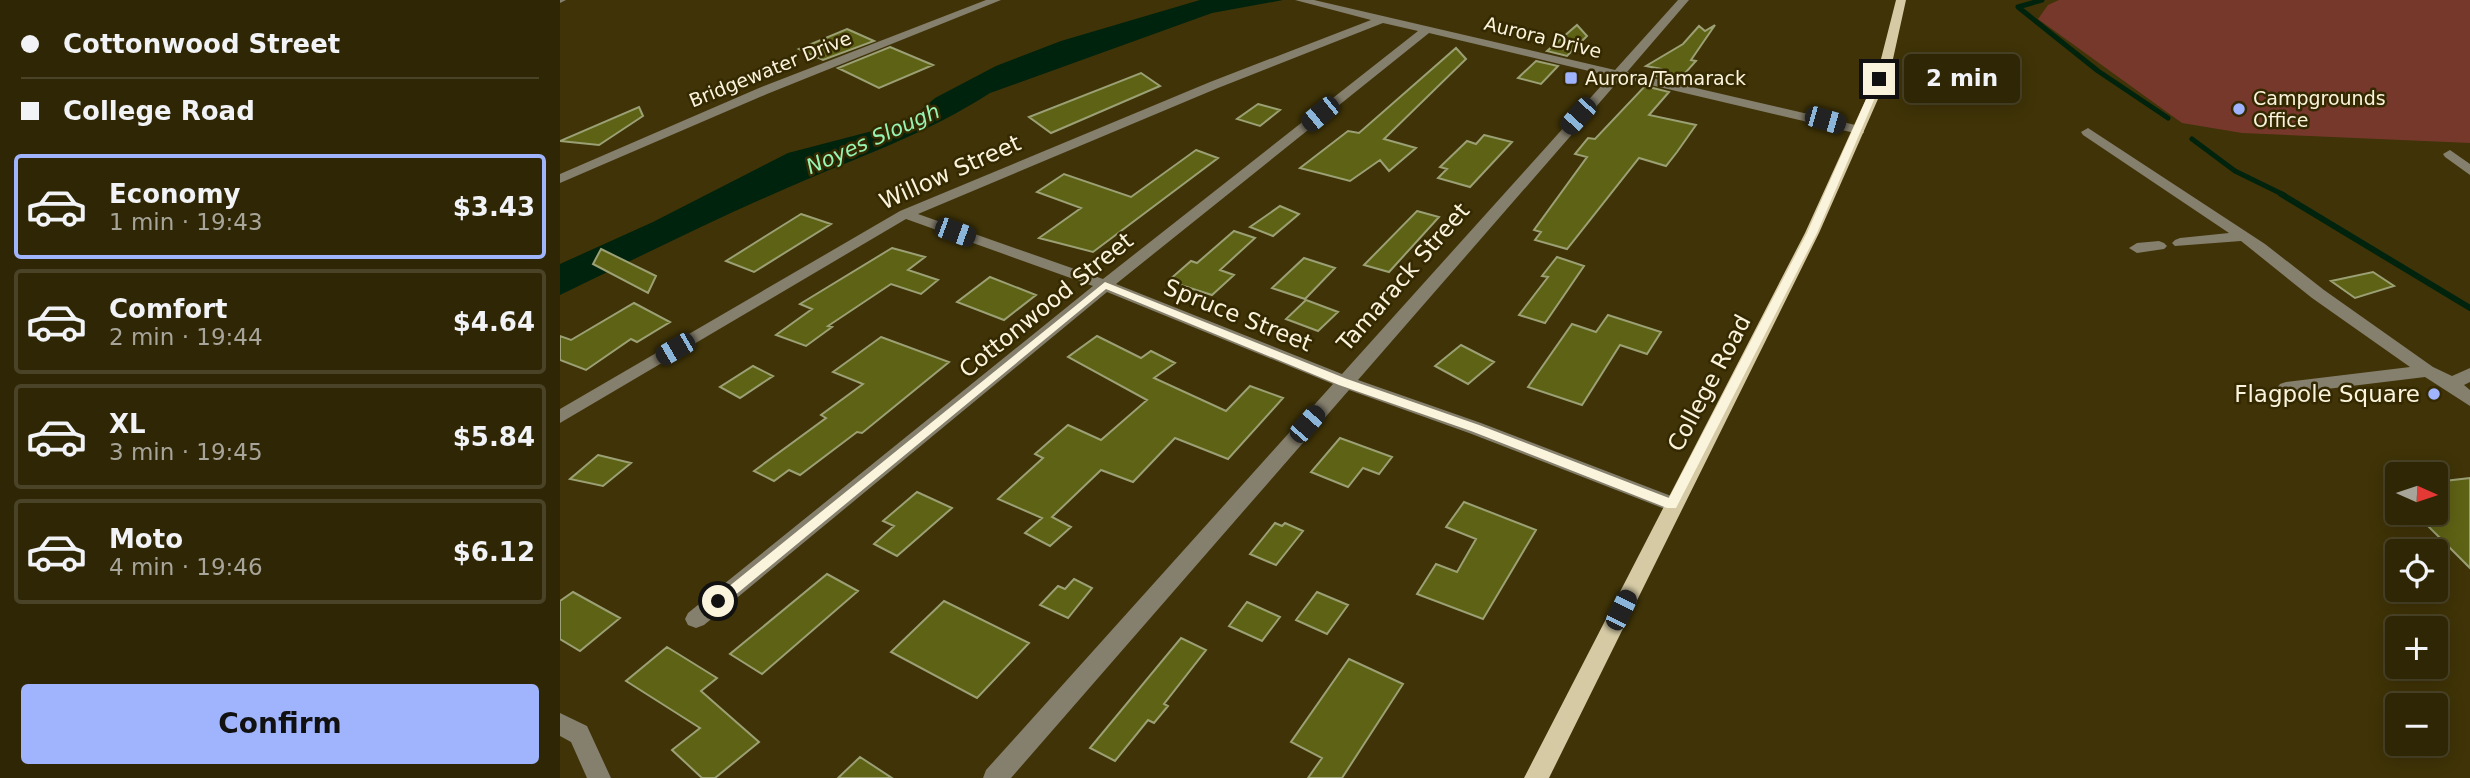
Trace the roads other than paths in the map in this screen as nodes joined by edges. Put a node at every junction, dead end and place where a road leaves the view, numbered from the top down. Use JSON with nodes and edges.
{"nodes":[{"id":1,"x":996,"y":0,"type":"edge"},
{"id":2,"x":1300,"y":0,"type":"edge"},
{"id":3,"x":1684,"y":0,"type":"edge"},
{"id":4,"x":1901,"y":0,"type":"edge"},
{"id":5,"x":1383,"y":19,"type":"junction"},
{"id":6,"x":1427,"y":29,"type":"junction"},
{"id":7,"x":1615,"y":76,"type":"junction"},
{"id":8,"x":1859,"y":130,"type":"junction"},
{"id":9,"x":2088,"y":132,"type":"dead end"},
{"id":10,"x":2450,"y":154,"type":"dead end"},
{"id":11,"x":2470,"y":171,"type":"edge"},
{"id":12,"x":560,"y":179,"type":"edge"},
{"id":13,"x":905,"y":214,"type":"junction"},
{"id":14,"x":2244,"y":236,"type":"junction"},
{"id":15,"x":2180,"y":243,"type":"dead end"},
{"id":16,"x":2159,"y":246,"type":"dead end"},
{"id":17,"x":2137,"y":248,"type":"dead end"},
{"id":18,"x":1105,"y":285,"type":"junction"},
{"id":19,"x":2427,"y":371,"type":"junction"},
{"id":20,"x":2470,"y":374,"type":"edge"},
{"id":21,"x":1343,"y":382,"type":"junction"},
{"id":22,"x":2452,"y":384,"type":"junction"},
{"id":23,"x":2286,"y":388,"type":"dead end"},
{"id":24,"x":2470,"y":400,"type":"edge"},
{"id":25,"x":560,"y":417,"type":"edge"},
{"id":26,"x":1672,"y":505,"type":"junction"},
{"id":27,"x":696,"y":619,"type":"dead end"},
{"id":28,"x":560,"y":724,"type":"edge"},
{"id":29,"x":599,"y":778,"type":"edge"},
{"id":30,"x":995,"y":778,"type":"edge"},
{"id":31,"x":1536,"y":778,"type":"edge"}],
"edges":[{"from":1,"to":12,"type":"street","name":"Bridgewater Drive"},
{"from":2,"to":5,"type":"street","name":"Aurora Drive"},
{"from":3,"to":7,"type":"street","name":"Tamarack Street"},
{"from":4,"to":8,"type":"main road","name":"College Road"},
{"from":5,"to":6,"type":"street","name":"Aurora Drive"},
{"from":5,"to":13,"type":"street","name":"Willow Street"},
{"from":6,"to":7,"type":"street","name":"Aurora Drive"},
{"from":6,"to":18,"type":"street","name":"Cottonwood Street"},
{"from":7,"to":8,"type":"street","name":"Aurora Drive"},
{"from":7,"to":21,"type":"street","name":"Tamarack Street"},
{"from":8,"to":26,"type":"main road","name":"College Road"},
{"from":9,"to":14,"type":"street"},
{"from":10,"to":11,"type":"street"},
{"from":13,"to":18,"type":"street","name":"Spruce Street"},
{"from":13,"to":25,"type":"street","name":"Willow Street"},
{"from":14,"to":15,"type":"street"},
{"from":14,"to":19,"type":"street"},
{"from":16,"to":17,"type":"street"},
{"from":18,"to":21,"type":"street","name":"Spruce Street"},
{"from":18,"to":27,"type":"street","name":"Cottonwood Street"},
{"from":19,"to":22,"type":"street"},
{"from":19,"to":23,"type":"street"},
{"from":20,"to":22,"type":"street"},
{"from":21,"to":26,"type":"street","name":"Spruce Street"},
{"from":21,"to":30,"type":"street","name":"Tamarack Street"},
{"from":22,"to":24,"type":"street"},
{"from":26,"to":31,"type":"main road","name":"College Road"},
{"from":28,"to":29,"type":"street"}]}
